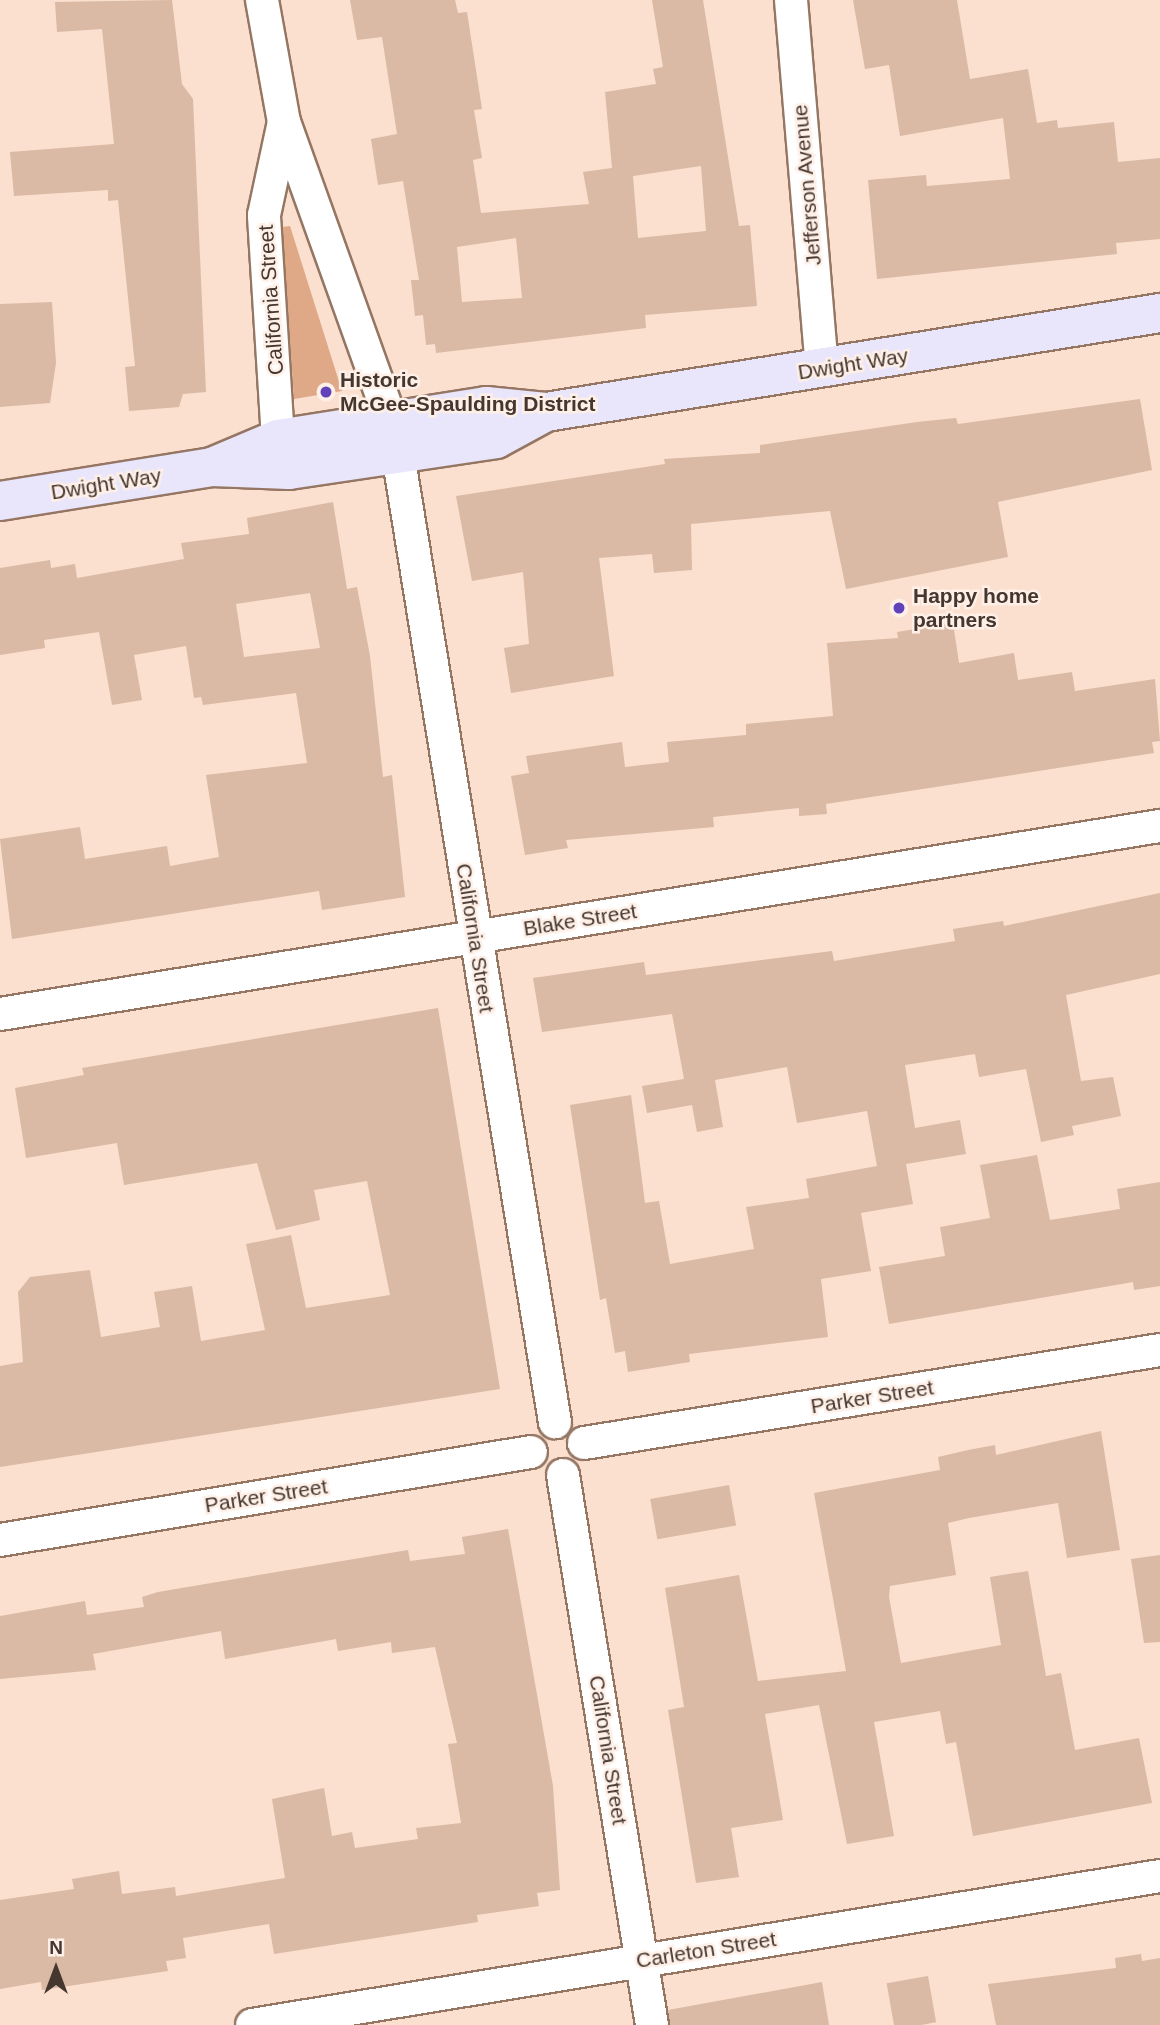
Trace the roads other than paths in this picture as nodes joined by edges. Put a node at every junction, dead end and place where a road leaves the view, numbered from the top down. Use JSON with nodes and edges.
{"nodes":[{"id":1,"x":262,"y":0,"type":"edge"},
{"id":2,"x":791,"y":0,"type":"edge"},
{"id":3,"x":284,"y":122,"type":"junction"},
{"id":4,"x":1160,"y":313,"type":"edge"},
{"id":5,"x":822,"y":369,"type":"junction"},
{"id":6,"x":394,"y":437,"type":"junction"},
{"id":7,"x":278,"y":439,"type":"junction"},
{"id":8,"x":212,"y":467,"type":"junction"},
{"id":9,"x":0,"y":500,"type":"edge"},
{"id":10,"x":1160,"y":826,"type":"edge"},
{"id":11,"x":475,"y":937,"type":"junction"},
{"id":12,"x":0,"y":1014,"type":"edge"},
{"id":13,"x":1160,"y":1350,"type":"edge"},
{"id":14,"x":555,"y":1422,"type":"junction"},
{"id":15,"x":584,"y":1443,"type":"junction"},
{"id":16,"x":531,"y":1452,"type":"junction"},
{"id":17,"x":563,"y":1475,"type":"junction"},
{"id":18,"x":0,"y":1540,"type":"edge"},
{"id":19,"x":1160,"y":1876,"type":"edge"},
{"id":20,"x":642,"y":1960,"type":"junction"},
{"id":21,"x":252,"y":2025,"type":"edge"},
{"id":22,"x":652,"y":2025,"type":"edge"}],
"edges":[{"from":1,"to":3,"type":"street","name":"California Street"},
{"from":2,"to":5,"type":"street","name":"Jefferson Avenue"},
{"from":3,"to":6,"type":"street","name":"California Street"},
{"from":3,"to":7,"type":"street","name":"California Street"},
{"from":4,"to":5,"type":"street","name":"Dwight Way"},
{"from":5,"to":6,"type":"street","name":"Dwight Way"},
{"from":6,"to":7,"type":"street","name":"Dwight Way"},
{"from":6,"to":8,"type":"street","name":"Dwight Way"},
{"from":6,"to":11,"type":"street","name":"California Street"},
{"from":7,"to":8,"type":"street","name":"Dwight Way"},
{"from":8,"to":9,"type":"street","name":"Dwight Way"},
{"from":10,"to":11,"type":"street","name":"Blake Street"},
{"from":11,"to":12,"type":"street","name":"Blake Street"},
{"from":11,"to":14,"type":"street","name":"California Street"},
{"from":13,"to":15,"type":"street","name":"Parker Street"},
{"from":14,"to":15,"type":"street"},
{"from":14,"to":16,"type":"street"},
{"from":15,"to":17,"type":"street"},
{"from":16,"to":17,"type":"street"},
{"from":16,"to":18,"type":"street","name":"Parker Street"},
{"from":17,"to":20,"type":"street","name":"California Street"},
{"from":19,"to":20,"type":"street","name":"Carleton Street"},
{"from":20,"to":21,"type":"street","name":"Carleton Street"},
{"from":20,"to":22,"type":"street","name":"California Street"}]}
